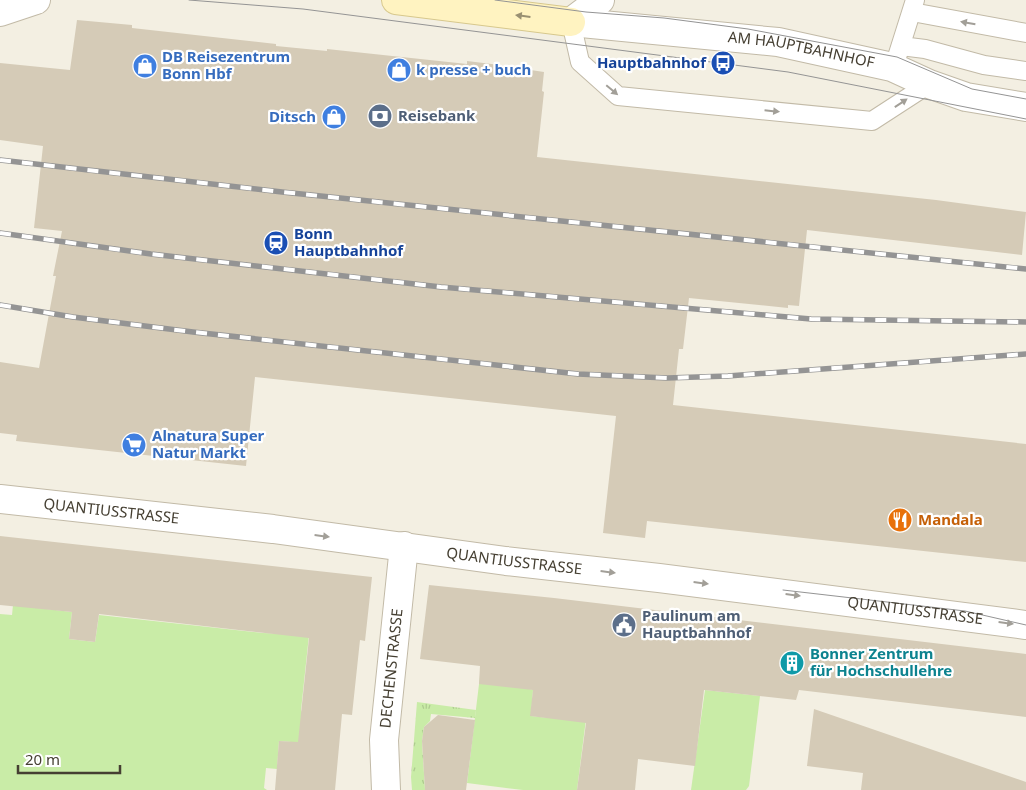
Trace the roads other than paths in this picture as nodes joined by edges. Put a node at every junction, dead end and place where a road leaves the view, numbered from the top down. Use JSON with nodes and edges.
{"nodes":[{"id":1,"x":36,"y":0,"type":"edge"},
{"id":2,"x":396,"y":0,"type":"edge"},
{"id":3,"x":600,"y":0,"type":"edge"},
{"id":4,"x":913,"y":6,"type":"edge"},
{"id":5,"x":0,"y":12,"type":"edge"},
{"id":6,"x":571,"y":22,"type":"junction"},
{"id":7,"x":1026,"y":33,"type":"edge"},
{"id":8,"x":897,"y":56,"type":"junction"},
{"id":9,"x":1026,"y":71,"type":"edge"},
{"id":10,"x":929,"y":84,"type":"junction"},
{"id":11,"x":1026,"y":107,"type":"edge"},
{"id":12,"x":0,"y":499,"type":"edge"},
{"id":13,"x":404,"y":546,"type":"junction"},
{"id":14,"x":1026,"y":626,"type":"edge"},
{"id":15,"x":386,"y":790,"type":"edge"}],
"edges":[{"from":1,"to":5,"type":"street"},
{"from":6,"to":2,"type":"street","name":"AM HAUPTBAHNHOF","one_way":true},
{"from":3,"to":6,"type":"street"},
{"from":7,"to":4,"type":"lane","one_way":true},
{"from":4,"to":8,"type":"lane"},
{"from":6,"to":8,"type":"street","name":"AM HAUPTBAHNHOF"},
{"from":6,"to":10,"type":"lane","one_way":true},
{"from":8,"to":9,"type":"lane"},
{"from":8,"to":10,"type":"street","name":"AM HAUPTBAHNHOF"},
{"from":10,"to":11,"type":"street","name":"AM HAUPTBAHNHOF"},
{"from":12,"to":13,"type":"street","name":"QUANTIUSSTRASSE","one_way":true},
{"from":13,"to":14,"type":"street","name":"QUANTIUSSTRASSE","one_way":true},
{"from":13,"to":15,"type":"street","name":"DECHENSTRASSE"}]}
